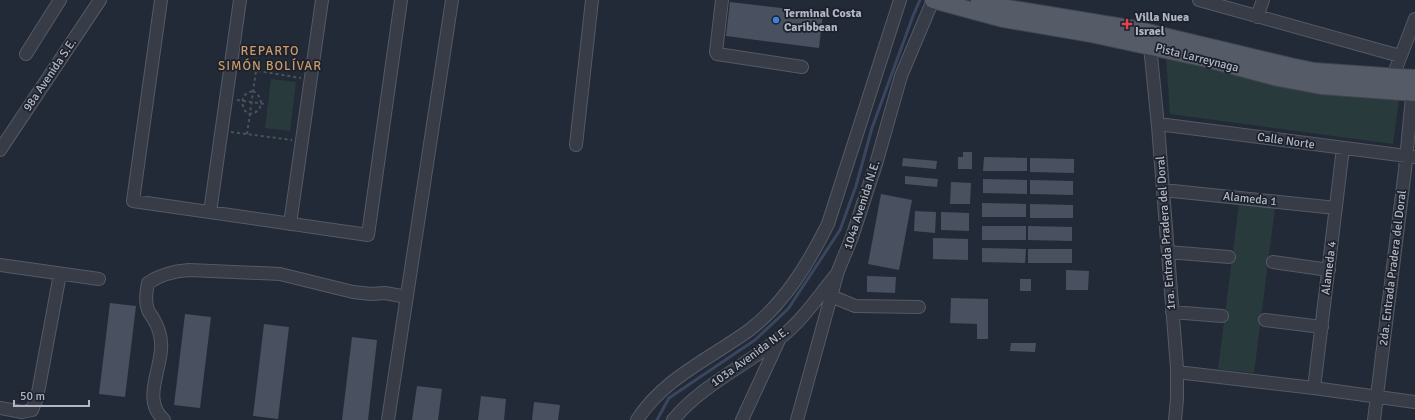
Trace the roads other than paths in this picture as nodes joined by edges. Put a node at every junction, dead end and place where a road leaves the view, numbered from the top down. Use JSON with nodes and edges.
{"nodes":[{"id":1,"x":60,"y":0,"type":"edge"},
{"id":2,"x":100,"y":0,"type":"edge"},
{"id":3,"x":162,"y":0,"type":"edge"},
{"id":4,"x":240,"y":0,"type":"edge"},
{"id":5,"x":322,"y":0,"type":"edge"},
{"id":6,"x":401,"y":0,"type":"edge"},
{"id":7,"x":452,"y":0,"type":"edge"},
{"id":8,"x":592,"y":0,"type":"edge"},
{"id":9,"x":722,"y":0,"type":"edge"},
{"id":10,"x":900,"y":0,"type":"edge"},
{"id":11,"x":933,"y":0,"type":"edge"},
{"id":12,"x":979,"y":0,"type":"edge"},
{"id":13,"x":1198,"y":0,"type":"edge"},
{"id":14,"x":1263,"y":0,"type":"edge"},
{"id":15,"x":1008,"y":4,"type":"edge"},
{"id":16,"x":1257,"y":17,"type":"junction"},
{"id":17,"x":1415,"y":19,"type":"edge"},
{"id":18,"x":1150,"y":46,"type":"junction"},
{"id":19,"x":26,"y":54,"type":"dead end"},
{"id":20,"x":1400,"y":56,"type":"junction"},
{"id":21,"x":802,"y":67,"type":"dead end"},
{"id":22,"x":1393,"y":76,"type":"junction"},
{"id":23,"x":1414,"y":85,"type":"edge"},
{"id":24,"x":1158,"y":126,"type":"junction"},
{"id":25,"x":576,"y":145,"type":"dead end"},
{"id":26,"x":1343,"y":148,"type":"junction"},
{"id":27,"x":0,"y":150,"type":"edge"},
{"id":28,"x":1411,"y":157,"type":"edge"},
{"id":29,"x":1163,"y":190,"type":"junction"},
{"id":30,"x":1336,"y":208,"type":"junction"},
{"id":31,"x":210,"y":212,"type":"junction"},
{"id":32,"x":290,"y":224,"type":"junction"},
{"id":33,"x":1168,"y":252,"type":"junction"},
{"id":34,"x":1229,"y":257,"type":"dead end"},
{"id":35,"x":1273,"y":262,"type":"dead end"},
{"id":36,"x":0,"y":265,"type":"edge"},
{"id":37,"x":1329,"y":270,"type":"junction"},
{"id":38,"x":838,"y":271,"type":"junction"},
{"id":39,"x":60,"y":274,"type":"junction"},
{"id":40,"x":99,"y":279,"type":"dead end"},
{"id":41,"x":831,"y":296,"type":"junction"},
{"id":42,"x":407,"y":297,"type":"junction"},
{"id":43,"x":919,"y":307,"type":"dead end"},
{"id":44,"x":1172,"y":312,"type":"junction"},
{"id":45,"x":1222,"y":316,"type":"dead end"},
{"id":46,"x":1265,"y":320,"type":"dead end"},
{"id":47,"x":1322,"y":327,"type":"junction"},
{"id":48,"x":780,"y":338,"type":"junction"},
{"id":49,"x":1177,"y":372,"type":"junction"},
{"id":50,"x":1314,"y":388,"type":"junction"},
{"id":51,"x":1377,"y":396,"type":"junction"},
{"id":52,"x":1415,"y":402,"type":"edge"},
{"id":53,"x":0,"y":408,"type":"edge"},
{"id":54,"x":798,"y":416,"type":"edge"},
{"id":55,"x":164,"y":420,"type":"edge"},
{"id":56,"x":388,"y":420,"type":"edge"},
{"id":57,"x":637,"y":420,"type":"edge"},
{"id":58,"x":673,"y":420,"type":"edge"},
{"id":59,"x":742,"y":420,"type":"edge"},
{"id":60,"x":1175,"y":420,"type":"edge"},
{"id":61,"x":1374,"y":420,"type":"edge"}],
"edges":[{"from":1,"to":19,"type":"street"},
{"from":2,"to":27,"type":"street","name":"98a Avenida S.E."},
{"from":3,"to":31,"type":"street"},
{"from":4,"to":31,"type":"street"},
{"from":5,"to":32,"type":"street"},
{"from":6,"to":32,"type":"street"},
{"from":7,"to":42,"type":"street"},
{"from":8,"to":25,"type":"street"},
{"from":9,"to":21,"type":"street"},
{"from":10,"to":57,"type":"street"},
{"from":11,"to":18,"type":"main road","name":"Pista Larreynaga"},
{"from":11,"to":38,"type":"street","name":"104a Avenida N.E."},
{"from":12,"to":15,"type":"main road","name":"Pista Larreynaga"},
{"from":13,"to":16,"type":"street"},
{"from":14,"to":16,"type":"street"},
{"from":15,"to":22,"type":"main road","name":"Pista Larreynaga"},
{"from":16,"to":20,"type":"street"},
{"from":17,"to":20,"type":"street"},
{"from":18,"to":23,"type":"main road","name":"Pista Larreynaga"},
{"from":18,"to":24,"type":"street","name":"1ra. Entrada Pradera del Doral"},
{"from":20,"to":22,"type":"street"},
{"from":22,"to":23,"type":"main road","name":"Pista Larreynaga"},
{"from":23,"to":28,"type":"street","name":"2da. Entrada Pradera del Doral"},
{"from":24,"to":26,"type":"street","name":"Calle Norte"},
{"from":24,"to":29,"type":"street","name":"1ra. Entrada Pradera del Doral"},
{"from":26,"to":28,"type":"street","name":"Calle Norte"},
{"from":26,"to":30,"type":"street","name":"Alameda 4"},
{"from":28,"to":51,"type":"street","name":"2da. Entrada Pradera del Doral"},
{"from":29,"to":30,"type":"street","name":"Alameda 1"},
{"from":29,"to":33,"type":"street","name":"1ra. Entrada Pradera del Doral"},
{"from":30,"to":37,"type":"street","name":"Alameda 4"},
{"from":31,"to":32,"type":"street"},
{"from":33,"to":34,"type":"street"},
{"from":33,"to":44,"type":"street","name":"1ra. Entrada Pradera del Doral"},
{"from":35,"to":37,"type":"street"},
{"from":36,"to":39,"type":"street"},
{"from":37,"to":47,"type":"street","name":"Alameda 4"},
{"from":38,"to":41,"type":"street","name":"104a Avenida N.E."},
{"from":38,"to":48,"type":"street","name":"103a Avenida N.E."},
{"from":39,"to":40,"type":"street"},
{"from":39,"to":53,"type":"street"},
{"from":41,"to":43,"type":"street"},
{"from":41,"to":54,"type":"street","name":"104a Avenida N.E."},
{"from":42,"to":55,"type":"street"},
{"from":42,"to":56,"type":"street"},
{"from":44,"to":45,"type":"street"},
{"from":44,"to":49,"type":"street","name":"1ra. Entrada Pradera del Doral"},
{"from":46,"to":47,"type":"street"},
{"from":47,"to":50,"type":"street","name":"Alameda 4"},
{"from":48,"to":58,"type":"street","name":"103a Avenida N.E."},
{"from":48,"to":59,"type":"street"},
{"from":49,"to":50,"type":"street"},
{"from":49,"to":60,"type":"street","name":"1ra. Entrada Pradera del Doral"},
{"from":50,"to":51,"type":"street"},
{"from":51,"to":52,"type":"street"},
{"from":51,"to":61,"type":"street","name":"2da. Entrada Pradera del Doral"}]}
